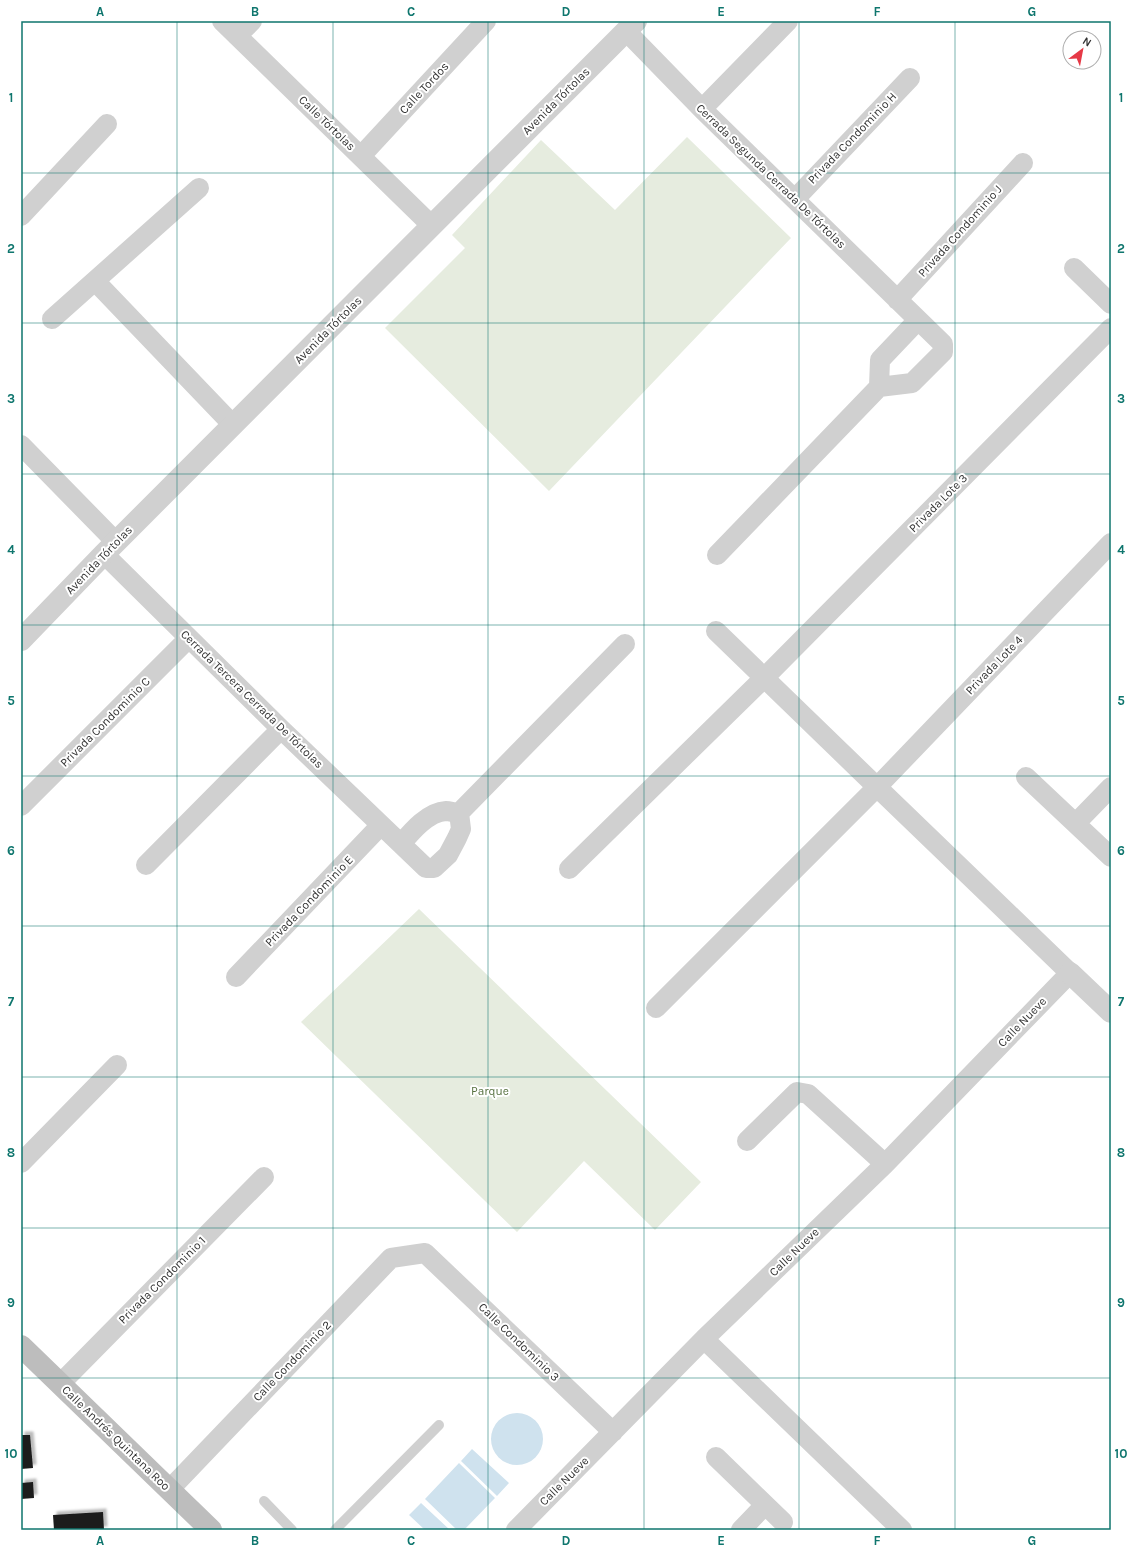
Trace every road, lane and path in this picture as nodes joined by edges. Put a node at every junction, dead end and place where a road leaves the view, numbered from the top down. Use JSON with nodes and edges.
{"nodes":[{"id":1,"x":222,"y":21,"type":"edge"},
{"id":2,"x":252,"y":21,"type":"edge"},
{"id":3,"x":486,"y":21,"type":"edge"},
{"id":4,"x":788,"y":21,"type":"edge"},
{"id":5,"x":631,"y":26,"type":"edge"},
{"id":6,"x":238,"y":36,"type":"junction"},
{"id":7,"x":910,"y":78,"type":"dead end"},
{"id":8,"x":702,"y":109,"type":"junction"},
{"id":9,"x":107,"y":124,"type":"dead end"},
{"id":10,"x":361,"y":156,"type":"junction"},
{"id":11,"x":1023,"y":162,"type":"dead end"},
{"id":12,"x":199,"y":188,"type":"dead end"},
{"id":13,"x":794,"y":199,"type":"junction"},
{"id":14,"x":21,"y":216,"type":"edge"},
{"id":15,"x":432,"y":226,"type":"junction"},
{"id":16,"x":1074,"y":268,"type":"dead end"},
{"id":17,"x":96,"y":282,"type":"junction"},
{"id":18,"x":897,"y":300,"type":"junction"},
{"id":19,"x":1111,"y":304,"type":"edge"},
{"id":20,"x":52,"y":319,"type":"dead end"},
{"id":21,"x":918,"y":320,"type":"junction"},
{"id":22,"x":1111,"y":328,"type":"edge"},
{"id":23,"x":880,"y":387,"type":"junction"},
{"id":24,"x":233,"y":426,"type":"junction"},
{"id":25,"x":21,"y":445,"type":"edge"},
{"id":26,"x":1111,"y":543,"type":"edge"},
{"id":27,"x":110,"y":548,"type":"junction"},
{"id":28,"x":717,"y":555,"type":"dead end"},
{"id":29,"x":716,"y":630,"type":"dead end"},
{"id":30,"x":189,"y":638,"type":"junction"},
{"id":31,"x":21,"y":640,"type":"edge"},
{"id":32,"x":625,"y":644,"type":"dead end"},
{"id":33,"x":764,"y":678,"type":"junction"},
{"id":34,"x":281,"y":729,"type":"junction"},
{"id":35,"x":1026,"y":777,"type":"dead end"},
{"id":36,"x":877,"y":787,"type":"junction"},
{"id":37,"x":1111,"y":787,"type":"edge"},
{"id":38,"x":21,"y":806,"type":"edge"},
{"id":39,"x":459,"y":813,"type":"junction"},
{"id":40,"x":1076,"y":823,"type":"junction"},
{"id":41,"x":381,"y":825,"type":"junction"},
{"id":42,"x":401,"y":844,"type":"junction"},
{"id":43,"x":1111,"y":857,"type":"edge"},
{"id":44,"x":146,"y":865,"type":"dead end"},
{"id":45,"x":569,"y":869,"type":"dead end"},
{"id":46,"x":1070,"y":972,"type":"junction"},
{"id":47,"x":236,"y":977,"type":"dead end"},
{"id":48,"x":656,"y":1008,"type":"dead end"},
{"id":49,"x":1111,"y":1012,"type":"edge"},
{"id":50,"x":117,"y":1065,"type":"dead end"},
{"id":51,"x":747,"y":1142,"type":"dead end"},
{"id":52,"x":21,"y":1163,"type":"edge"},
{"id":53,"x":885,"y":1164,"type":"junction"},
{"id":54,"x":264,"y":1176,"type":"dead end"},
{"id":55,"x":425,"y":1253,"type":"joint"},
{"id":56,"x":704,"y":1339,"type":"junction"},
{"id":57,"x":21,"y":1346,"type":"edge"},
{"id":58,"x":60,"y":1384,"type":"junction"},
{"id":59,"x":438,"y":1425,"type":"dead end"},
{"id":60,"x":613,"y":1432,"type":"junction"},
{"id":61,"x":716,"y":1458,"type":"dead end"},
{"id":62,"x":170,"y":1490,"type":"junction"},
{"id":63,"x":264,"y":1501,"type":"dead end"},
{"id":64,"x":765,"y":1505,"type":"junction"},
{"id":65,"x":783,"y":1522,"type":"dead end"},
{"id":66,"x":212,"y":1530,"type":"edge"},
{"id":67,"x":292,"y":1530,"type":"edge"},
{"id":68,"x":335,"y":1530,"type":"edge"},
{"id":69,"x":516,"y":1530,"type":"edge"},
{"id":70,"x":741,"y":1530,"type":"edge"},
{"id":71,"x":902,"y":1530,"type":"edge"}],
"edges":[{"from":1,"to":6,"type":"street","name":"Calle Tórtolas"},
{"from":2,"to":6,"type":"street"},
{"from":3,"to":10,"type":"street","name":"Calle Tordos"},
{"from":4,"to":8,"type":"street"},
{"from":5,"to":8,"type":"street","name":"Cerrada Segunda Cerrada De Tórtolas"},
{"from":5,"to":15,"type":"street","name":"Avenida Tórtolas"},
{"from":6,"to":10,"type":"street","name":"Calle Tórtolas"},
{"from":7,"to":13,"type":"street","name":"Privada Condominio H"},
{"from":8,"to":13,"type":"street","name":"Cerrada Segunda Cerrada De Tórtolas"},
{"from":9,"to":14,"type":"street"},
{"from":10,"to":15,"type":"street","name":"Calle Tórtolas"},
{"from":11,"to":18,"type":"street","name":"Privada Condominio J"},
{"from":12,"to":17,"type":"street"},
{"from":13,"to":18,"type":"street","name":"Cerrada Segunda Cerrada De Tórtolas"},
{"from":15,"to":24,"type":"street","name":"Avenida Tórtolas"},
{"from":16,"to":19,"type":"street"},
{"from":17,"to":20,"type":"street"},
{"from":17,"to":24,"type":"street"},
{"from":18,"to":21,"type":"street","name":"Cerrada Segunda Cerrada De Tórtolas"},
{"from":21,"to":23,"type":"street"},
{"from":21,"to":23,"type":"street","name":"Cerrada Segunda Cerrada De Tórtolas"},
{"from":22,"to":33,"type":"street","name":"Privada Lote 3"},
{"from":23,"to":28,"type":"street"},
{"from":24,"to":27,"type":"street","name":"Avenida Tórtolas"},
{"from":25,"to":27,"type":"street","name":"Cerrada Tercera Cerrada De Tórtolas"},
{"from":26,"to":36,"type":"street","name":"Privada Lote 4"},
{"from":27,"to":30,"type":"street","name":"Cerrada Tercera Cerrada De Tórtolas"},
{"from":27,"to":31,"type":"street","name":"Avenida Tórtolas"},
{"from":29,"to":33,"type":"street"},
{"from":30,"to":34,"type":"street","name":"Cerrada Tercera Cerrada De Tórtolas"},
{"from":30,"to":38,"type":"street","name":"Privada Condominio C"},
{"from":32,"to":39,"type":"street"},
{"from":33,"to":36,"type":"street"},
{"from":33,"to":45,"type":"street","name":"Privada Lote 3"},
{"from":34,"to":41,"type":"street","name":"Cerrada Tercera Cerrada De Tórtolas"},
{"from":34,"to":44,"type":"street"},
{"from":35,"to":40,"type":"street"},
{"from":36,"to":46,"type":"street"},
{"from":36,"to":48,"type":"street","name":"Privada Lote 4"},
{"from":37,"to":40,"type":"street"},
{"from":39,"to":42,"type":"street"},
{"from":39,"to":42,"type":"street","name":"Cerrada Tercera Cerrada De Tórtolas"},
{"from":40,"to":43,"type":"street"},
{"from":41,"to":42,"type":"street","name":"Cerrada Tercera Cerrada De Tórtolas"},
{"from":41,"to":47,"type":"street","name":"Privada Condominio E"},
{"from":46,"to":49,"type":"street"},
{"from":46,"to":53,"type":"street","name":"Calle Nueve"},
{"from":50,"to":52,"type":"street"},
{"from":51,"to":53,"type":"street"},
{"from":53,"to":56,"type":"street","name":"Calle Nueve"},
{"from":54,"to":58,"type":"street","name":"Privada Condominio 1"},
{"from":55,"to":60,"type":"street","name":"Calle Condominio 3"},
{"from":55,"to":62,"type":"street","name":"Calle Condominio 2"},
{"from":56,"to":60,"type":"street","name":"Calle Nueve"},
{"from":56,"to":71,"type":"street"},
{"from":57,"to":58,"type":"main road","name":"Calle Andrés Quintana Roo"},
{"from":58,"to":62,"type":"main road","name":"Calle Andrés Quintana Roo"},
{"from":59,"to":68,"type":"lane"},
{"from":60,"to":69,"type":"street","name":"Calle Nueve"},
{"from":61,"to":64,"type":"street"},
{"from":62,"to":66,"type":"main road","name":"Calle Andrés Quintana Roo"},
{"from":63,"to":67,"type":"lane"},
{"from":64,"to":65,"type":"street"},
{"from":64,"to":70,"type":"street"}]}
